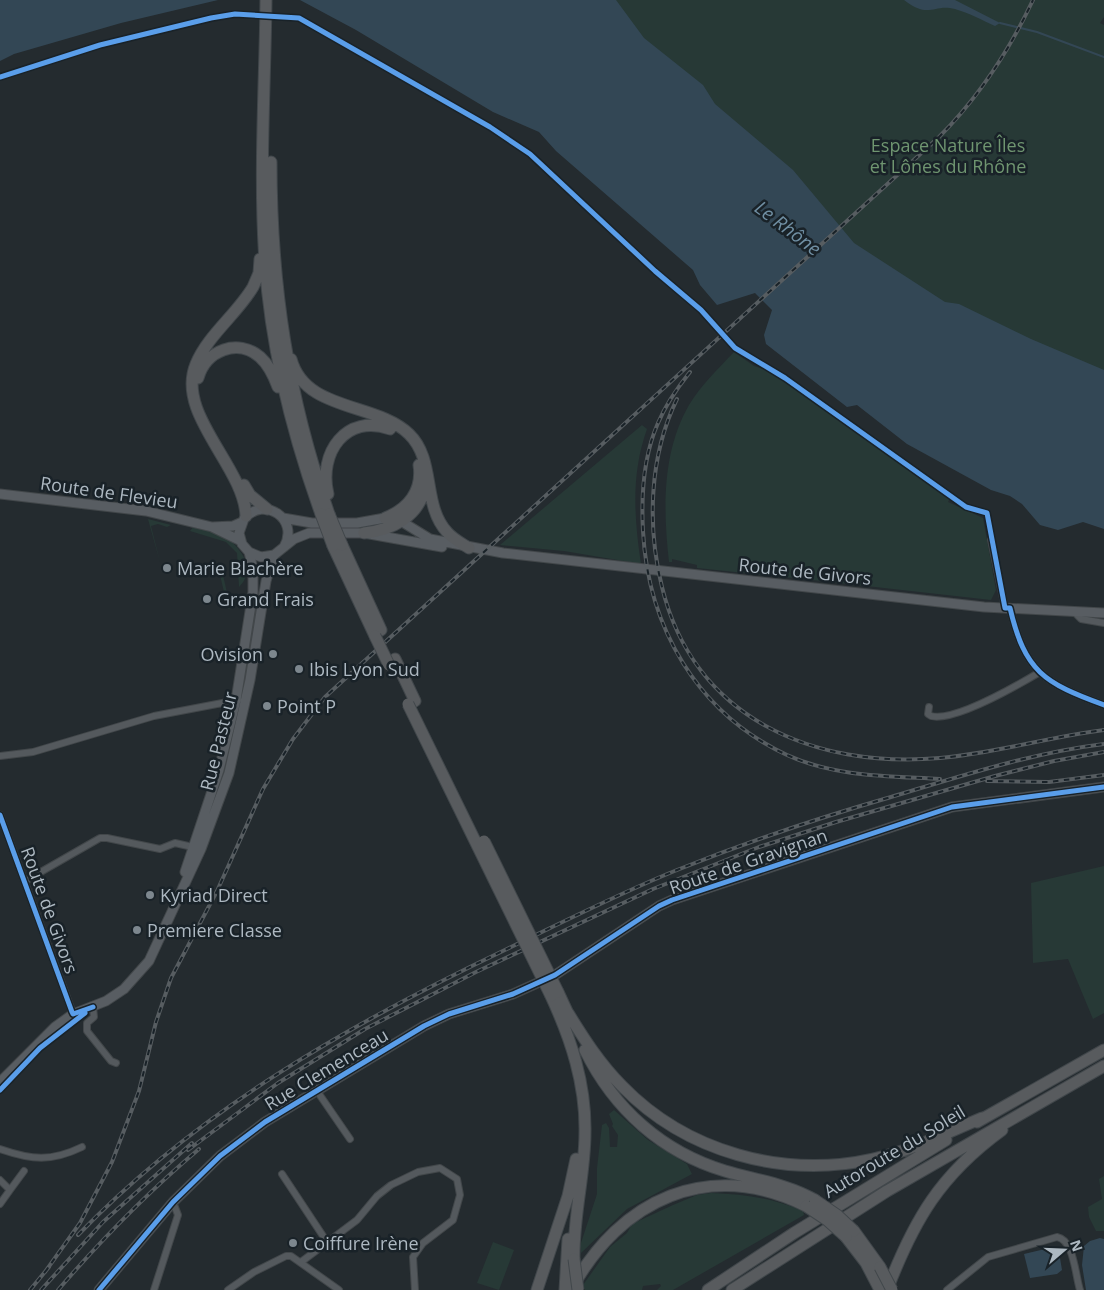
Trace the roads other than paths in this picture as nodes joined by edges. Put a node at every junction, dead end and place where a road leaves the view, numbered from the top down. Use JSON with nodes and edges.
{"nodes":[{"id":1,"x":266,"y":0,"type":"edge"},
{"id":2,"x":272,"y":0,"type":"edge"},
{"id":3,"x":268,"y":36,"type":"junction"},
{"id":4,"x":263,"y":130,"type":"junction"},
{"id":5,"x":282,"y":338,"type":"junction"},
{"id":6,"x":298,"y":447,"type":"junction"},
{"id":7,"x":427,"y":474,"type":"junction"},
{"id":8,"x":0,"y":494,"type":"edge"},
{"id":9,"x":405,"y":507,"type":"junction"},
{"id":10,"x":267,"y":508,"type":"junction"},
{"id":11,"x":328,"y":514,"type":"junction"},
{"id":12,"x":283,"y":518,"type":"junction"},
{"id":13,"x":384,"y":518,"type":"junction"},
{"id":14,"x":244,"y":519,"type":"junction"},
{"id":15,"x":400,"y":522,"type":"junction"},
{"id":16,"x":212,"y":526,"type":"junction"},
{"id":17,"x":364,"y":533,"type":"junction"},
{"id":18,"x":991,"y":540,"type":"dead end"},
{"id":19,"x":241,"y":541,"type":"junction"},
{"id":20,"x":408,"y":541,"type":"junction"},
{"id":21,"x":340,"y":545,"type":"junction"},
{"id":22,"x":284,"y":547,"type":"junction"},
{"id":23,"x":468,"y":548,"type":"junction"},
{"id":24,"x":249,"y":552,"type":"junction"},
{"id":25,"x":274,"y":555,"type":"junction"},
{"id":26,"x":1007,"y":608,"type":"junction"},
{"id":27,"x":1074,"y":612,"type":"junction"},
{"id":28,"x":1104,"y":613,"type":"edge"},
{"id":29,"x":1104,"y":623,"type":"edge"},
{"id":30,"x":378,"y":633,"type":"junction"},
{"id":31,"x":1040,"y":672,"type":"junction"},
{"id":32,"x":240,"y":700,"type":"junction"},
{"id":33,"x":1104,"y":705,"type":"edge"},
{"id":34,"x":929,"y":707,"type":"dead end"},
{"id":35,"x":0,"y":756,"type":"edge"},
{"id":36,"x":1104,"y":787,"type":"edge"},
{"id":37,"x":0,"y":814,"type":"edge"},
{"id":38,"x":197,"y":848,"type":"junction"},
{"id":39,"x":25,"y":881,"type":"junction"},
{"id":40,"x":554,"y":994,"type":"junction"},
{"id":41,"x":93,"y":1007,"type":"junction"},
{"id":42,"x":568,"y":1013,"type":"junction"},
{"id":43,"x":73,"y":1014,"type":"junction"},
{"id":44,"x":424,"y":1026,"type":"joint"},
{"id":45,"x":1104,"y":1050,"type":"edge"},
{"id":46,"x":116,"y":1063,"type":"dead end"},
{"id":47,"x":1104,"y":1066,"type":"edge"},
{"id":48,"x":0,"y":1082,"type":"edge"},
{"id":49,"x":581,"y":1085,"type":"junction"},
{"id":50,"x":0,"y":1090,"type":"edge"},
{"id":51,"x":317,"y":1091,"type":"junction"},
{"id":52,"x":1048,"y":1097,"type":"junction"},
{"id":53,"x":982,"y":1118,"type":"junction"},
{"id":54,"x":350,"y":1139,"type":"dead end"},
{"id":55,"x":82,"y":1146,"type":"dead end"},
{"id":56,"x":0,"y":1149,"type":"edge"},
{"id":57,"x":24,"y":1171,"type":"dead end"},
{"id":58,"x":282,"y":1174,"type":"dead end"},
{"id":59,"x":0,"y":1180,"type":"edge"},
{"id":60,"x":10,"y":1190,"type":"junction"},
{"id":61,"x":579,"y":1191,"type":"junction"},
{"id":62,"x":173,"y":1202,"type":"junction"},
{"id":63,"x":811,"y":1203,"type":"junction"},
{"id":64,"x":0,"y":1204,"type":"edge"},
{"id":65,"x":850,"y":1234,"type":"junction"},
{"id":66,"x":327,"y":1242,"type":"junction"},
{"id":67,"x":300,"y":1262,"type":"junction"},
{"id":68,"x":99,"y":1290,"type":"edge"},
{"id":69,"x":154,"y":1290,"type":"edge"},
{"id":70,"x":228,"y":1290,"type":"edge"},
{"id":71,"x":339,"y":1290,"type":"edge"},
{"id":72,"x":415,"y":1290,"type":"edge"},
{"id":73,"x":537,"y":1290,"type":"edge"},
{"id":74,"x":565,"y":1290,"type":"edge"},
{"id":75,"x":571,"y":1290,"type":"edge"},
{"id":76,"x":578,"y":1290,"type":"edge"},
{"id":77,"x":708,"y":1290,"type":"edge"},
{"id":78,"x":732,"y":1290,"type":"edge"},
{"id":79,"x":880,"y":1290,"type":"edge"},
{"id":80,"x":889,"y":1290,"type":"edge"},
{"id":81,"x":947,"y":1290,"type":"edge"},
{"id":82,"x":1080,"y":1290,"type":"edge"}],
"edges":[{"from":1,"to":3,"type":"highway"},
{"from":2,"to":3,"type":"highway"},
{"from":3,"to":4,"type":"highway"},
{"from":3,"to":5,"type":"highway"},
{"from":4,"to":6,"type":"highway"},
{"from":4,"to":14,"type":"highway"},
{"from":5,"to":7,"type":"highway"},
{"from":5,"to":11,"type":"highway"},
{"from":6,"to":10,"type":"highway"},
{"from":6,"to":11,"type":"highway"},
{"from":7,"to":15,"type":"highway"},
{"from":7,"to":23,"type":"highway"},
{"from":8,"to":16,"type":"main road","name":"Route de Flevieu"},
{"from":9,"to":11,"type":"highway"},
{"from":9,"to":13,"type":"highway"},
{"from":9,"to":15,"type":"main road"},
{"from":10,"to":12,"type":"main road"},
{"from":10,"to":14,"type":"main road"},
{"from":11,"to":21,"type":"highway","bridge":true},
{"from":12,"to":13,"type":"main road"},
{"from":12,"to":22,"type":"main road"},
{"from":13,"to":15,"type":"main road"},
{"from":14,"to":16,"type":"main road","name":"Route de Flevieu"},
{"from":14,"to":19,"type":"main road"},
{"from":15,"to":17,"type":"highway"},
{"from":15,"to":20,"type":"main road"},
{"from":15,"to":23,"type":"main road"},
{"from":16,"to":19,"type":"main road","name":"Route de Flevieu"},
{"from":17,"to":20,"type":"main road"},
{"from":17,"to":22,"type":"main road"},
{"from":18,"to":26,"type":"street"},
{"from":19,"to":24,"type":"main road"},
{"from":20,"to":23,"type":"main road"},
{"from":21,"to":30,"type":"highway"},
{"from":21,"to":30,"type":"highway"},
{"from":22,"to":25,"type":"main road"},
{"from":23,"to":26,"type":"main road","name":"Route de Givors"},
{"from":24,"to":25,"type":"main road"},
{"from":24,"to":32,"type":"main road","name":"Rue Pasteur"},
{"from":25,"to":32,"type":"main road","name":"Rue Pasteur"},
{"from":26,"to":27,"type":"main road","name":"Route de Givors"},
{"from":26,"to":31,"type":"street"},
{"from":27,"to":28,"type":"main road","name":"Route de Givors"},
{"from":27,"to":29,"type":"street"},
{"from":30,"to":40,"type":"highway","bridge":true},
{"from":31,"to":33,"type":"street"},
{"from":31,"to":34,"type":"street"},
{"from":32,"to":35,"type":"street"},
{"from":32,"to":38,"type":"main road","name":"Rue Pasteur"},
{"from":36,"to":44,"type":"main road","name":"Route de Gravignan"},
{"from":37,"to":39,"type":"street","name":"Route de Givors"},
{"from":38,"to":39,"type":"street"},
{"from":38,"to":41,"type":"main road","name":"Rue Pasteur"},
{"from":39,"to":43,"type":"street","name":"Route de Givors"},
{"from":40,"to":42,"type":"highway"},
{"from":40,"to":49,"type":"highway"},
{"from":41,"to":43,"type":"main road","name":"Rue Pasteur"},
{"from":41,"to":46,"type":"street"},
{"from":41,"to":50,"type":"main road","name":"Rue Pasteur"},
{"from":42,"to":53,"type":"highway"},
{"from":42,"to":63,"type":"highway"},
{"from":43,"to":48,"type":"main road","name":"Rue Pasteur"},
{"from":44,"to":51,"type":"main road","name":"Rue Clemenceau"},
{"from":45,"to":53,"type":"highway","name":"Autoroute du Soleil"},
{"from":47,"to":52,"type":"highway","name":"Autoroute du Soleil"},
{"from":49,"to":61,"type":"highway"},
{"from":49,"to":73,"type":"highway"},
{"from":51,"to":54,"type":"street"},
{"from":51,"to":62,"type":"main road","name":"Rue Clemenceau"},
{"from":52,"to":78,"type":"highway","name":"Autoroute du Soleil"},
{"from":52,"to":80,"type":"highway"},
{"from":53,"to":77,"type":"highway","name":"Autoroute du Soleil"},
{"from":55,"to":56,"type":"street"},
{"from":57,"to":60,"type":"street"},
{"from":58,"to":66,"type":"street"},
{"from":59,"to":60,"type":"street"},
{"from":60,"to":64,"type":"street"},
{"from":61,"to":74,"type":"highway"},
{"from":61,"to":76,"type":"highway","bridge":true},
{"from":62,"to":68,"type":"main road","name":"Rue Clemenceau"},
{"from":62,"to":69,"type":"street"},
{"from":63,"to":65,"type":"highway","bridge":true},
{"from":63,"to":75,"type":"highway"},
{"from":65,"to":79,"type":"highway"},
{"from":65,"to":80,"type":"highway","bridge":true},
{"from":66,"to":67,"type":"street"},
{"from":66,"to":72,"type":"street"},
{"from":67,"to":70,"type":"street"},
{"from":67,"to":71,"type":"street"},
{"from":81,"to":82,"type":"street"}]}
